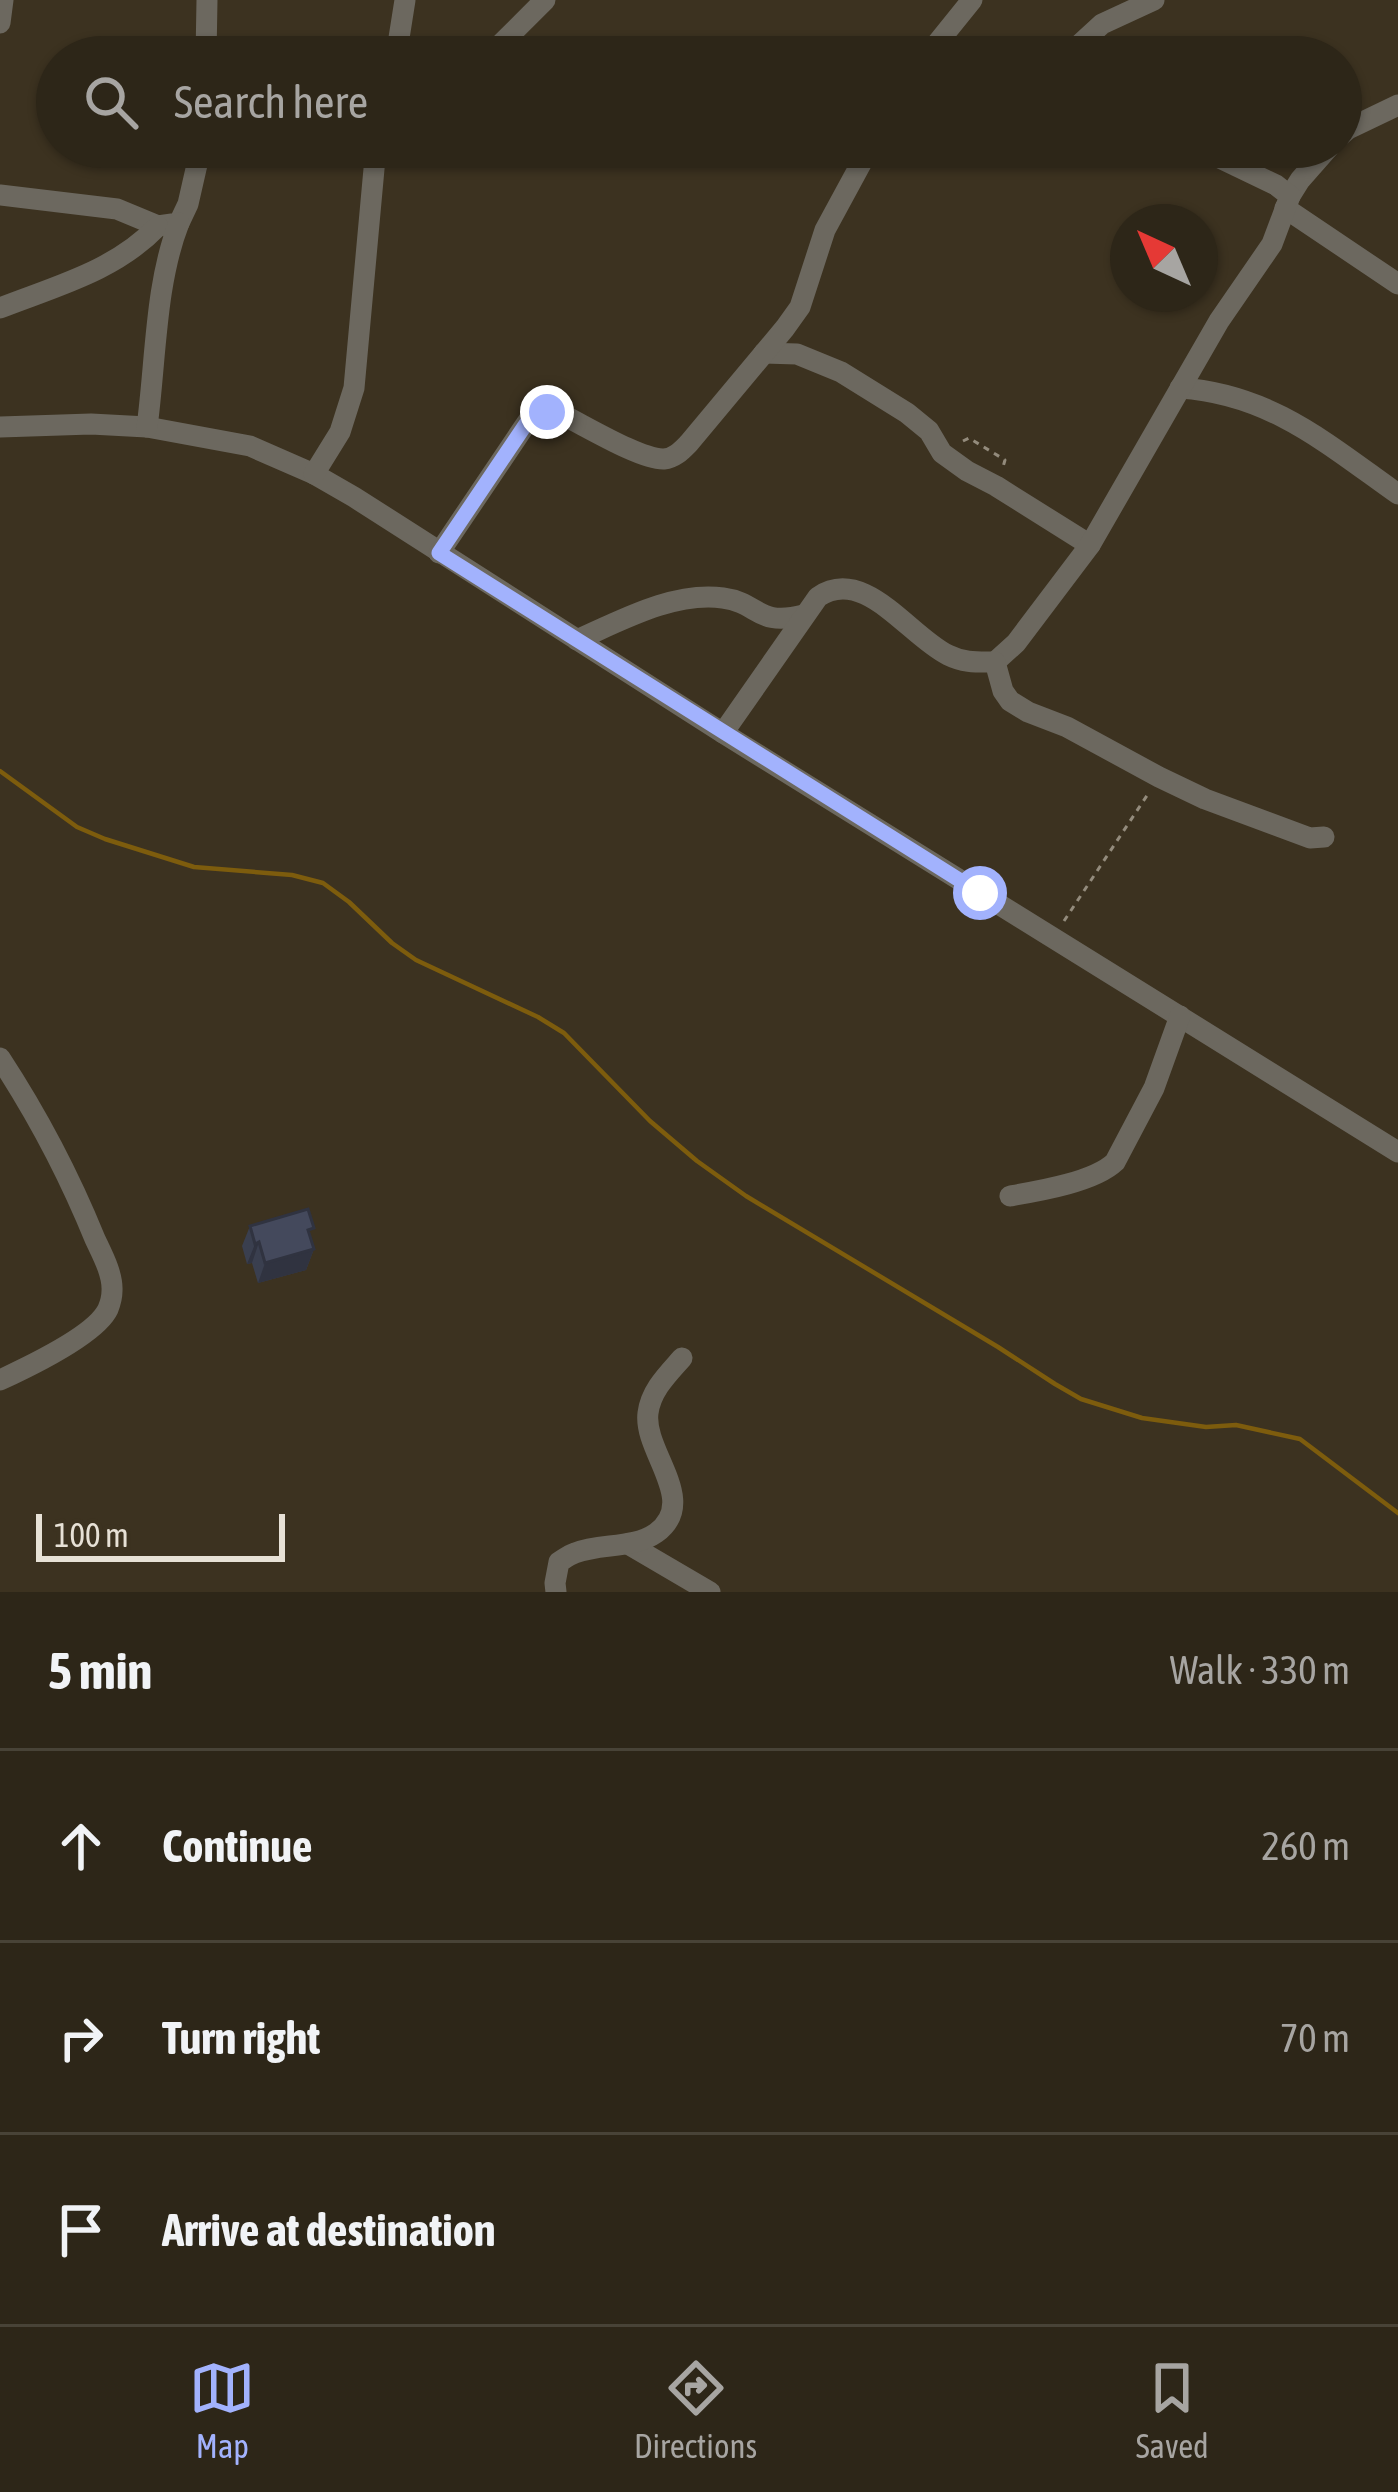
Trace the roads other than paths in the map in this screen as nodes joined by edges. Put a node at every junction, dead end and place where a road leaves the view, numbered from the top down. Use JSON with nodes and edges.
{"nodes":[{"id":1,"x":3,"y":0,"type":"edge"},
{"id":2,"x":207,"y":0,"type":"edge"},
{"id":3,"x":406,"y":0,"type":"edge"},
{"id":4,"x":545,"y":0,"type":"edge"},
{"id":5,"x":972,"y":0,"type":"edge"},
{"id":6,"x":1154,"y":0,"type":"edge"},
{"id":7,"x":0,"y":23,"type":"edge"},
{"id":8,"x":206,"y":36,"type":"edge"},
{"id":9,"x":400,"y":36,"type":"edge"},
{"id":10,"x":509,"y":36,"type":"edge"},
{"id":11,"x":943,"y":36,"type":"edge"},
{"id":12,"x":1089,"y":36,"type":"edge"},
{"id":13,"x":1398,"y":104,"type":"edge"},
{"id":14,"x":1362,"y":122,"type":"edge"},
{"id":15,"x":196,"y":168,"type":"edge"},
{"id":16,"x":374,"y":168,"type":"edge"},
{"id":17,"x":859,"y":168,"type":"edge"},
{"id":18,"x":1241,"y":168,"type":"edge"},
{"id":19,"x":1311,"y":168,"type":"edge"},
{"id":20,"x":0,"y":195,"type":"edge"},
{"id":21,"x":1287,"y":202,"type":"junction"},
{"id":22,"x":169,"y":225,"type":"junction"},
{"id":23,"x":1398,"y":284,"type":"edge"},
{"id":24,"x":0,"y":308,"type":"edge"},
{"id":25,"x":764,"y":353,"type":"junction"},
{"id":26,"x":1180,"y":388,"type":"junction"},
{"id":27,"x":0,"y":427,"type":"edge"},
{"id":28,"x":147,"y":427,"type":"junction"},
{"id":29,"x":314,"y":474,"type":"junction"},
{"id":30,"x":1398,"y":494,"type":"edge"},
{"id":31,"x":1090,"y":545,"type":"junction"},
{"id":32,"x":439,"y":553,"type":"junction"},
{"id":33,"x":804,"y":615,"type":"junction"},
{"id":34,"x":577,"y":640,"type":"junction"},
{"id":35,"x":994,"y":662,"type":"junction"},
{"id":36,"x":723,"y":734,"type":"junction"},
{"id":37,"x":1324,"y":836,"type":"dead end"},
{"id":38,"x":1180,"y":1016,"type":"junction"},
{"id":39,"x":0,"y":1058,"type":"edge"},
{"id":40,"x":1398,"y":1151,"type":"edge"},
{"id":41,"x":1010,"y":1196,"type":"dead end"},
{"id":42,"x":682,"y":1358,"type":"dead end"},
{"id":43,"x":0,"y":1380,"type":"edge"},
{"id":44,"x":628,"y":1544,"type":"junction"},
{"id":45,"x":556,"y":1592,"type":"edge"},
{"id":46,"x":710,"y":1592,"type":"edge"}],
"edges":[{"from":1,"to":7,"type":"street"},
{"from":2,"to":8,"type":"street"},
{"from":3,"to":9,"type":"street"},
{"from":4,"to":10,"type":"street"},
{"from":5,"to":11,"type":"street"},
{"from":6,"to":12,"type":"street"},
{"from":13,"to":14,"type":"street"},
{"from":15,"to":22,"type":"street"},
{"from":16,"to":29,"type":"street"},
{"from":17,"to":25,"type":"street"},
{"from":18,"to":21,"type":"street"},
{"from":19,"to":21,"type":"street"},
{"from":20,"to":22,"type":"street"},
{"from":21,"to":23,"type":"street"},
{"from":21,"to":26,"type":"street"},
{"from":22,"to":24,"type":"street"},
{"from":22,"to":28,"type":"street"},
{"from":25,"to":31,"type":"street"},
{"from":25,"to":32,"type":"street"},
{"from":26,"to":30,"type":"street"},
{"from":26,"to":31,"type":"street"},
{"from":27,"to":28,"type":"street"},
{"from":28,"to":29,"type":"street"},
{"from":29,"to":32,"type":"street"},
{"from":31,"to":35,"type":"street"},
{"from":32,"to":34,"type":"street"},
{"from":33,"to":34,"type":"street"},
{"from":33,"to":35,"type":"street"},
{"from":33,"to":36,"type":"street"},
{"from":34,"to":36,"type":"street"},
{"from":35,"to":37,"type":"street"},
{"from":36,"to":38,"type":"street"},
{"from":38,"to":40,"type":"street"},
{"from":38,"to":41,"type":"street"},
{"from":39,"to":43,"type":"street"},
{"from":42,"to":44,"type":"street"},
{"from":44,"to":45,"type":"street"},
{"from":44,"to":46,"type":"street"}]}
